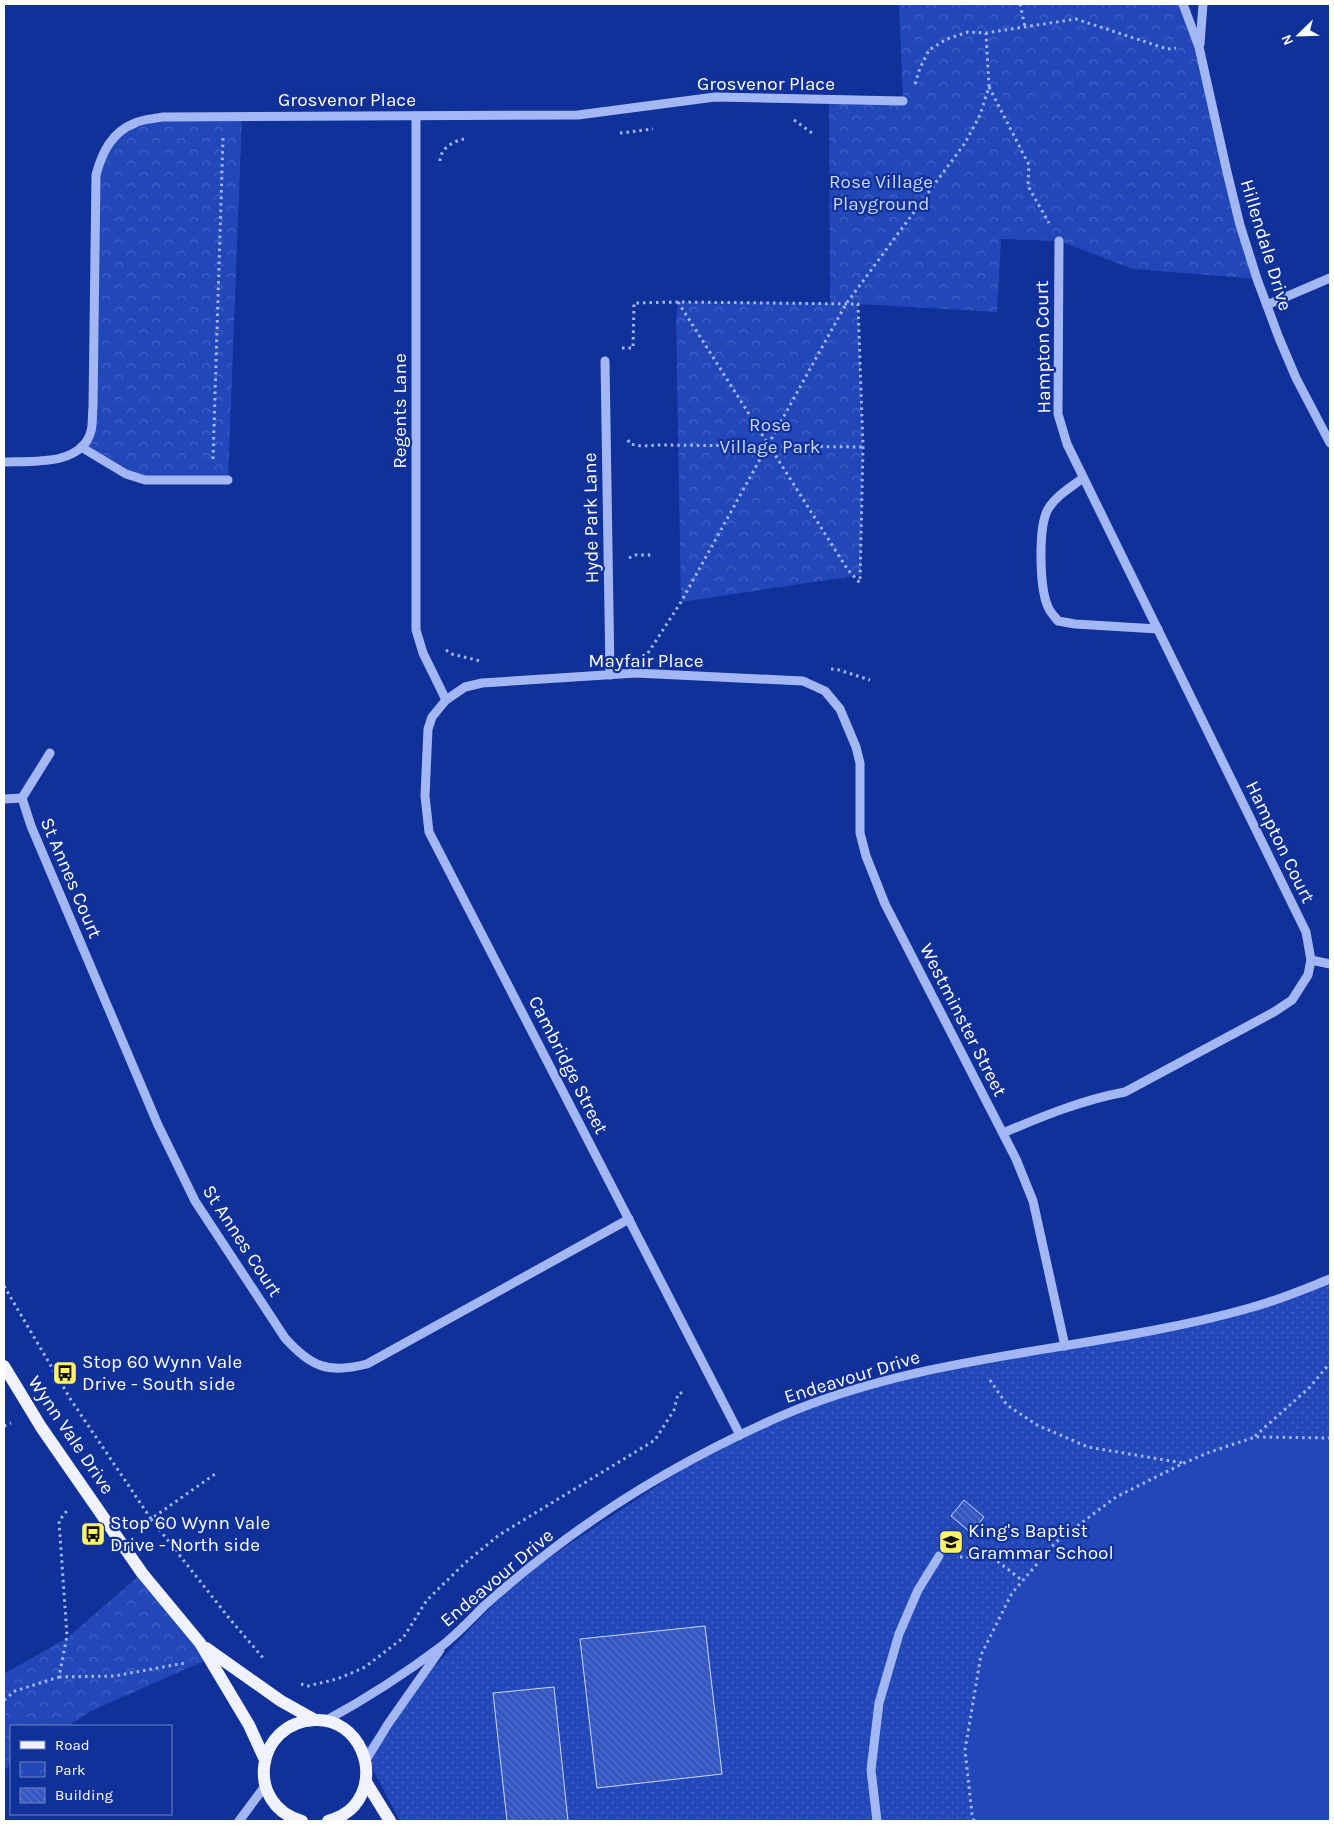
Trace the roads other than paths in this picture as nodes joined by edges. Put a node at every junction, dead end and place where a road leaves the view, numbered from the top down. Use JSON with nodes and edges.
{"nodes":[{"id":1,"x":1183,"y":4,"type":"edge"},
{"id":2,"x":1204,"y":4,"type":"edge"},
{"id":3,"x":1199,"y":47,"type":"junction"},
{"id":4,"x":903,"y":101,"type":"road end"},
{"id":5,"x":416,"y":116,"type":"junction"},
{"id":6,"x":1059,"y":241,"type":"road end"},
{"id":7,"x":1330,"y":278,"type":"edge"},
{"id":8,"x":1267,"y":305,"type":"junction"},
{"id":9,"x":605,"y":361,"type":"dead end"},
{"id":10,"x":1330,"y":443,"type":"edge"},
{"id":11,"x":81,"y":448,"type":"junction"},
{"id":12,"x":4,"y":462,"type":"edge"},
{"id":13,"x":1083,"y":478,"type":"junction"},
{"id":14,"x":228,"y":480,"type":"dead end"},
{"id":15,"x":1158,"y":629,"type":"junction"},
{"id":16,"x":610,"y":675,"type":"junction"},
{"id":17,"x":446,"y":700,"type":"junction"},
{"id":18,"x":840,"y":709,"type":"joint"},
{"id":19,"x":50,"y":752,"type":"dead end"},
{"id":20,"x":22,"y":798,"type":"junction"},
{"id":21,"x":4,"y":799,"type":"edge"},
{"id":22,"x":1311,"y":960,"type":"junction"},
{"id":23,"x":1330,"y":964,"type":"edge"},
{"id":24,"x":1003,"y":1133,"type":"junction"},
{"id":25,"x":629,"y":1219,"type":"junction"},
{"id":26,"x":1330,"y":1280,"type":"edge"},
{"id":27,"x":1065,"y":1346,"type":"junction"},
{"id":28,"x":4,"y":1366,"type":"edge"},
{"id":29,"x":740,"y":1435,"type":"junction"},
{"id":30,"x":939,"y":1556,"type":"road end"},
{"id":31,"x":200,"y":1643,"type":"junction"},
{"id":32,"x":444,"y":1644,"type":"junction"},
{"id":33,"x":320,"y":1720,"type":"junction"},
{"id":34,"x":264,"y":1760,"type":"junction"},
{"id":35,"x":366,"y":1760,"type":"junction"},
{"id":36,"x":366,"y":1782,"type":"junction"},
{"id":37,"x":265,"y":1786,"type":"junction"},
{"id":38,"x":239,"y":1821,"type":"edge"},
{"id":39,"x":297,"y":1821,"type":"edge"},
{"id":40,"x":328,"y":1821,"type":"edge"},
{"id":41,"x":390,"y":1821,"type":"edge"},
{"id":42,"x":877,"y":1821,"type":"edge"}],
"edges":[{"from":1,"to":3,"type":"street","name":"Hillendale Drive"},
{"from":2,"to":3,"type":"street","name":"Hillendale Drive"},
{"from":3,"to":8,"type":"street","name":"Hillendale Drive"},
{"from":4,"to":5,"type":"street","name":"Grosvenor Place"},
{"from":5,"to":11,"type":"street","name":"Grosvenor Place"},
{"from":5,"to":17,"type":"street","name":"Regents Lane"},
{"from":6,"to":13,"type":"street","name":"Hampton Court"},
{"from":7,"to":8,"type":"street"},
{"from":8,"to":10,"type":"street","name":"Hillendale Drive"},
{"from":9,"to":16,"type":"street","name":"Hyde Park Lane"},
{"from":11,"to":12,"type":"street"},
{"from":11,"to":14,"type":"street"},
{"from":13,"to":15,"type":"street","name":"Hampton Court"},
{"from":13,"to":15,"type":"street"},
{"from":15,"to":22,"type":"street","name":"Hampton Court"},
{"from":16,"to":17,"type":"street","name":"Mayfair Place"},
{"from":16,"to":18,"type":"street","name":"Mayfair Place"},
{"from":17,"to":25,"type":"street","name":"Cambridge Street"},
{"from":18,"to":24,"type":"street","name":"Westminster Street"},
{"from":19,"to":20,"type":"street"},
{"from":20,"to":21,"type":"street"},
{"from":20,"to":25,"type":"street","name":"St Annes Court"},
{"from":22,"to":23,"type":"street"},
{"from":22,"to":24,"type":"street","name":"Hampton Court"},
{"from":24,"to":27,"type":"street","name":"Westminster Street"},
{"from":25,"to":29,"type":"street","name":"Cambridge Street"},
{"from":26,"to":27,"type":"street","name":"Endeavour Drive"},
{"from":27,"to":29,"type":"street","name":"Endeavour Drive"},
{"from":28,"to":31,"type":"main road","name":"Wynn Vale Drive"},
{"from":29,"to":32,"type":"street","name":"Endeavour Drive"},
{"from":30,"to":42,"type":"street"},
{"from":31,"to":33,"type":"main road","name":"Wynn Vale Drive"},
{"from":31,"to":34,"type":"main road","name":"Wynn Vale Drive"},
{"from":32,"to":33,"type":"street","name":"Endeavour Drive"},
{"from":32,"to":35,"type":"street","name":"Endeavour Drive"},
{"from":33,"to":34,"type":"main road"},
{"from":33,"to":35,"type":"main road","name":"Wynn Vale Drive"},
{"from":34,"to":37,"type":"main road"},
{"from":35,"to":36,"type":"main road"},
{"from":36,"to":40,"type":"main road"},
{"from":36,"to":41,"type":"main road"},
{"from":37,"to":38,"type":"street"},
{"from":37,"to":39,"type":"main road"}]}
